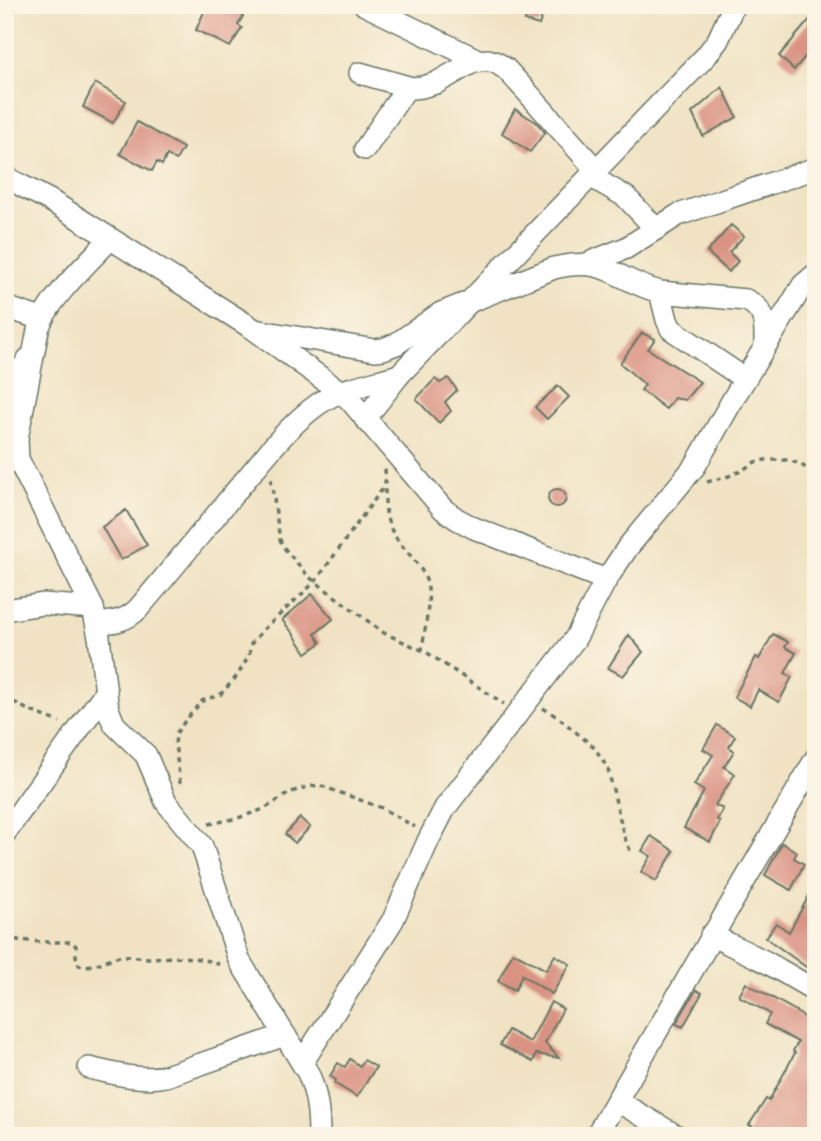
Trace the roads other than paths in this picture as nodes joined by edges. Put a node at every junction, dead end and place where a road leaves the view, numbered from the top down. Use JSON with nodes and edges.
{"nodes":[{"id":1,"x":365,"y":5,"type":"edge"},
{"id":2,"x":734,"y":5,"type":"edge"},
{"id":3,"x":480,"y":61,"type":"junction"},
{"id":4,"x":360,"y":73,"type":"dead end"},
{"id":5,"x":407,"y":87,"type":"junction"},
{"id":6,"x":365,"y":149,"type":"dead end"},
{"id":7,"x":816,"y":168,"type":"edge"},
{"id":8,"x":593,"y":173,"type":"junction"},
{"id":9,"x":5,"y":177,"type":"edge"},
{"id":10,"x":656,"y":229,"type":"junction"},
{"id":11,"x":110,"y":239,"type":"junction"},
{"id":12,"x":586,"y":264,"type":"junction"},
{"id":13,"x":816,"y":274,"type":"edge"},
{"id":14,"x":660,"y":292,"type":"junction"},
{"id":15,"x":469,"y":302,"type":"junction"},
{"id":16,"x":5,"y":307,"type":"edge"},
{"id":17,"x":41,"y":319,"type":"junction"},
{"id":18,"x":255,"y":330,"type":"junction"},
{"id":19,"x":765,"y":346,"type":"junction"},
{"id":20,"x":34,"y":348,"type":"junction"},
{"id":21,"x":399,"y":375,"type":"junction"},
{"id":22,"x":745,"y":379,"type":"junction"},
{"id":23,"x":341,"y":392,"type":"junction"},
{"id":24,"x":5,"y":396,"type":"edge"},
{"id":25,"x":365,"y":419,"type":"junction"},
{"id":26,"x":606,"y":580,"type":"junction"},
{"id":27,"x":5,"y":610,"type":"edge"},
{"id":28,"x":95,"y":616,"type":"junction"},
{"id":29,"x":106,"y":691,"type":"junction"},
{"id":30,"x":815,"y":760,"type":"edge"},
{"id":31,"x":5,"y":833,"type":"edge"},
{"id":32,"x":711,"y":935,"type":"junction"},
{"id":33,"x":816,"y":991,"type":"edge"},
{"id":34,"x":285,"y":1035,"type":"junction"},
{"id":35,"x":302,"y":1063,"type":"junction"},
{"id":36,"x":89,"y":1068,"type":"dead end"},
{"id":37,"x":617,"y":1101,"type":"junction"},
{"id":38,"x":319,"y":1136,"type":"edge"},
{"id":39,"x":596,"y":1136,"type":"edge"},
{"id":40,"x":677,"y":1136,"type":"edge"}],
"edges":[{"from":1,"to":3,"type":"street"},
{"from":2,"to":8,"type":"street"},
{"from":3,"to":5,"type":"street"},
{"from":3,"to":8,"type":"street"},
{"from":4,"to":5,"type":"street"},
{"from":5,"to":6,"type":"street"},
{"from":7,"to":10,"type":"street"},
{"from":8,"to":10,"type":"street"},
{"from":8,"to":15,"type":"street"},
{"from":9,"to":11,"type":"street"},
{"from":10,"to":12,"type":"street"},
{"from":11,"to":17,"type":"street"},
{"from":11,"to":18,"type":"street"},
{"from":12,"to":14,"type":"street"},
{"from":12,"to":15,"type":"street"},
{"from":13,"to":19,"type":"street"},
{"from":14,"to":19,"type":"street"},
{"from":14,"to":22,"type":"street"},
{"from":15,"to":18,"type":"street"},
{"from":15,"to":21,"type":"street"},
{"from":16,"to":17,"type":"street"},
{"from":17,"to":20,"type":"street"},
{"from":18,"to":23,"type":"street"},
{"from":19,"to":22,"type":"street"},
{"from":20,"to":24,"type":"street"},
{"from":20,"to":28,"type":"street"},
{"from":21,"to":23,"type":"street"},
{"from":21,"to":25,"type":"street"},
{"from":22,"to":26,"type":"street"},
{"from":23,"to":25,"type":"street"},
{"from":23,"to":28,"type":"street"},
{"from":25,"to":26,"type":"street"},
{"from":26,"to":35,"type":"street"},
{"from":27,"to":28,"type":"street"},
{"from":28,"to":29,"type":"street"},
{"from":29,"to":31,"type":"street"},
{"from":29,"to":34,"type":"street"},
{"from":30,"to":32,"type":"street"},
{"from":32,"to":33,"type":"street"},
{"from":32,"to":37,"type":"street"},
{"from":34,"to":35,"type":"street"},
{"from":34,"to":36,"type":"street"},
{"from":35,"to":38,"type":"street"},
{"from":37,"to":39,"type":"street"},
{"from":37,"to":40,"type":"street"}]}
